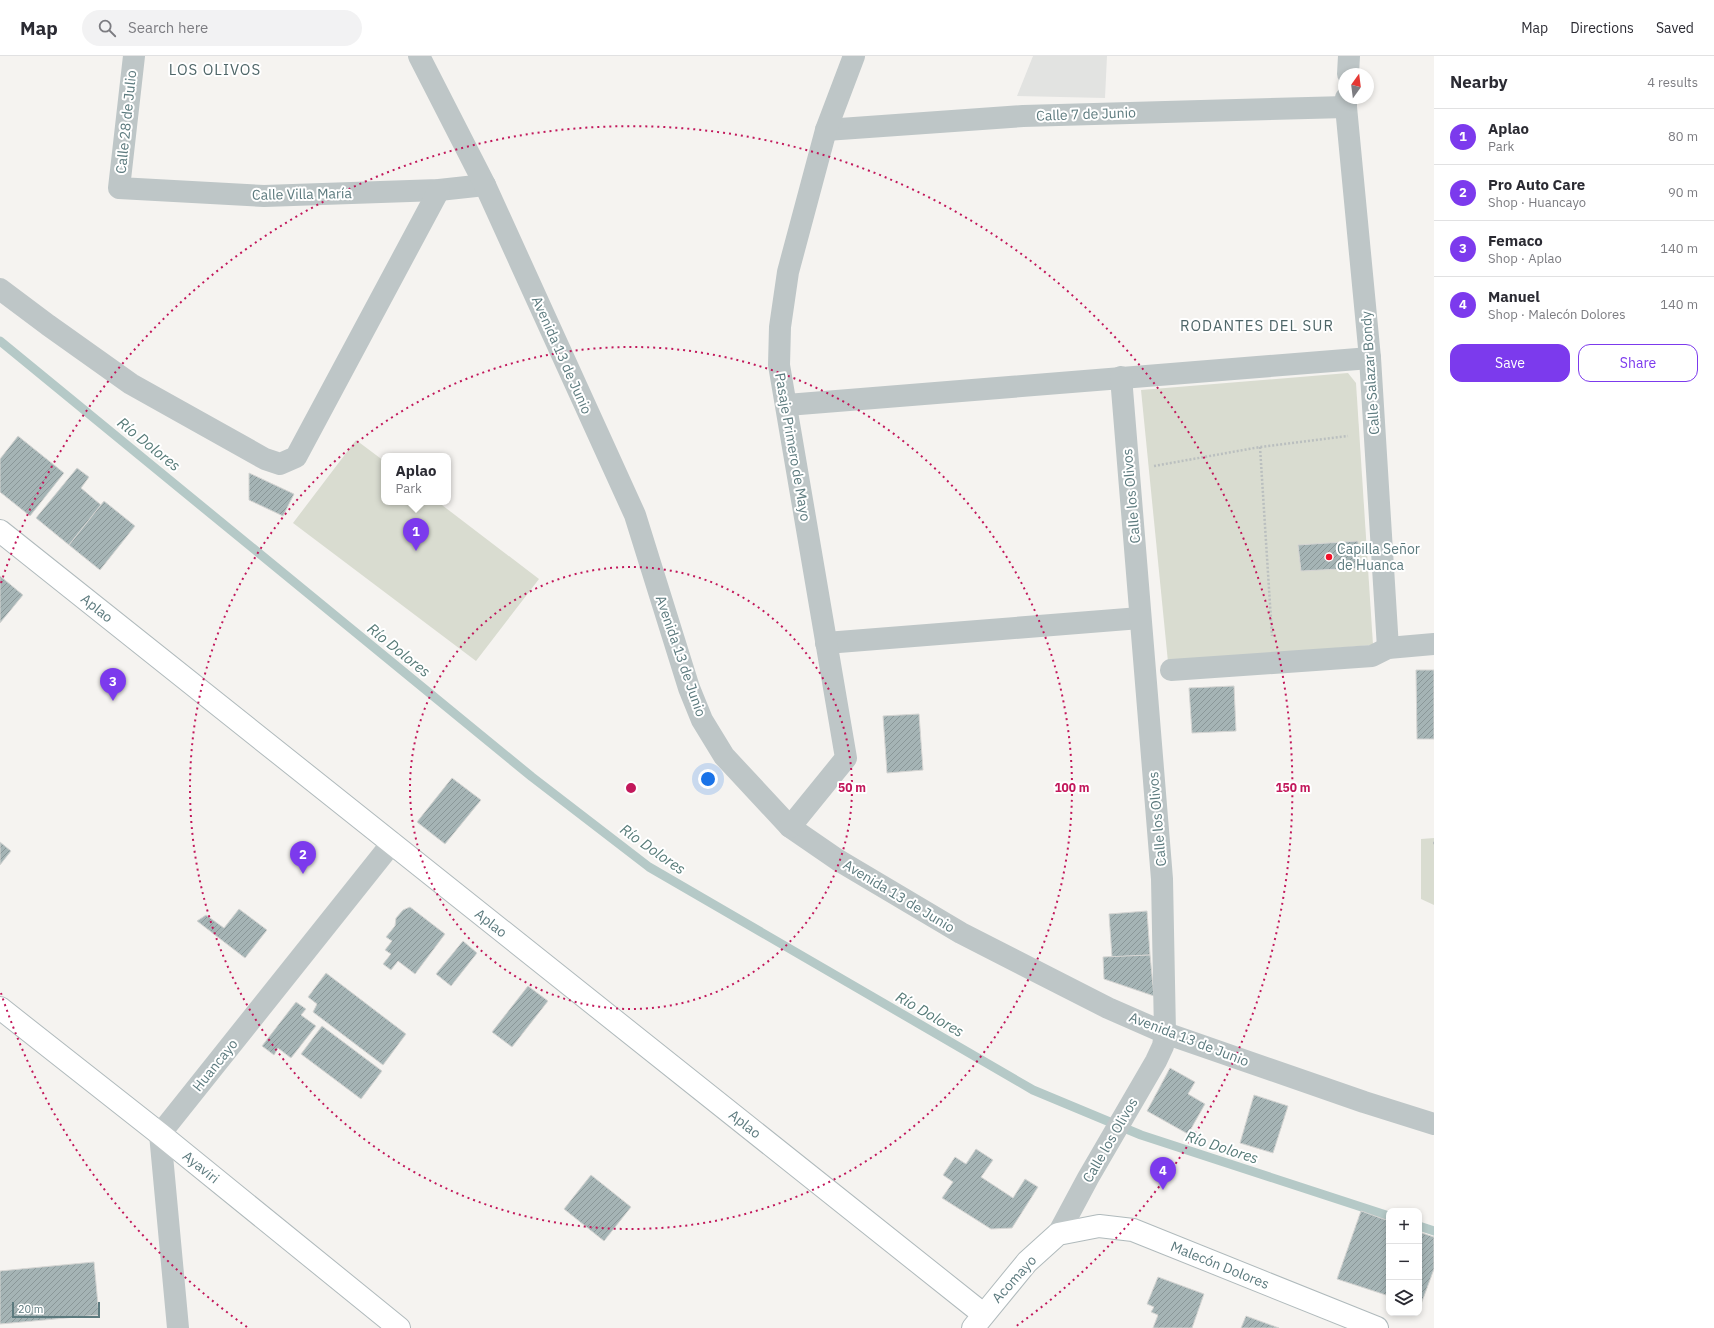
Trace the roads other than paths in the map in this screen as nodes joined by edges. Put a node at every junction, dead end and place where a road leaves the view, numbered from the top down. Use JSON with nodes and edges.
{"nodes":[{"id":1,"x":134,"y":56,"type":"edge"},
{"id":2,"x":419,"y":56,"type":"edge"},
{"id":3,"x":854,"y":56,"type":"edge"},
{"id":4,"x":1348,"y":56,"type":"edge"},
{"id":5,"x":1348,"y":68,"type":"edge"},
{"id":6,"x":1338,"y":102,"type":"edge"},
{"id":7,"x":1346,"y":104,"type":"edge"},
{"id":8,"x":826,"y":130,"type":"junction"},
{"id":9,"x":485,"y":185,"type":"junction"},
{"id":10,"x":119,"y":188,"type":"joint"},
{"id":11,"x":439,"y":190,"type":"junction"},
{"id":12,"x":0,"y":289,"type":"edge"},
{"id":13,"x":1370,"y":358,"type":"junction"},
{"id":14,"x":1121,"y":377,"type":"junction"},
{"id":15,"x":787,"y":406,"type":"junction"},
{"id":16,"x":0,"y":531,"type":"edge"},
{"id":17,"x":1140,"y":618,"type":"junction"},
{"id":18,"x":826,"y":643,"type":"junction"},
{"id":19,"x":1434,"y":644,"type":"edge"},
{"id":20,"x":1388,"y":648,"type":"junction"},
{"id":21,"x":1172,"y":670,"type":"dead end"},
{"id":22,"x":790,"y":827,"type":"junction"},
{"id":23,"x":392,"y":843,"type":"junction"},
{"id":24,"x":0,"y":1008,"type":"edge"},
{"id":25,"x":1165,"y":1033,"type":"junction"},
{"id":26,"x":1434,"y":1124,"type":"edge"},
{"id":27,"x":160,"y":1134,"type":"junction"},
{"id":28,"x":1058,"y":1234,"type":"junction"},
{"id":29,"x":978,"y":1321,"type":"edge"},
{"id":30,"x":178,"y":1328,"type":"edge"},
{"id":31,"x":399,"y":1328,"type":"edge"},
{"id":32,"x":1377,"y":1328,"type":"edge"}],
"edges":[{"from":1,"to":10,"type":"street","name":"Calle 28 de Julio"},
{"from":2,"to":9,"type":"street","name":"Avenida 13 de Junio"},
{"from":3,"to":8,"type":"street","name":"Pasaje Primero de Mayo"},
{"from":4,"to":5,"type":"street"},
{"from":6,"to":8,"type":"street","name":"Calle 7 de Junio"},
{"from":7,"to":13,"type":"street","name":"Calle Salazar Bondy"},
{"from":8,"to":15,"type":"street","name":"Pasaje Primero de Mayo"},
{"from":9,"to":11,"type":"street","name":"Calle Villa María"},
{"from":9,"to":22,"type":"street","name":"Avenida 13 de Junio"},
{"from":10,"to":11,"type":"street","name":"Calle Villa María"},
{"from":11,"to":12,"type":"street"},
{"from":13,"to":14,"type":"street"},
{"from":13,"to":20,"type":"street","name":"Calle Salazar Bondy"},
{"from":14,"to":15,"type":"street"},
{"from":14,"to":17,"type":"street","name":"Calle los Olivos"},
{"from":15,"to":18,"type":"street","name":"Pasaje Primero de Mayo"},
{"from":16,"to":23,"type":"street","name":"Aplao"},
{"from":17,"to":18,"type":"street"},
{"from":17,"to":25,"type":"street","name":"Calle los Olivos"},
{"from":18,"to":22,"type":"street","name":"Pasaje Primero de Mayo"},
{"from":19,"to":20,"type":"street"},
{"from":20,"to":21,"type":"street"},
{"from":22,"to":25,"type":"street","name":"Avenida 13 de Junio"},
{"from":23,"to":27,"type":"street","name":"Huancayo"},
{"from":23,"to":29,"type":"street","name":"Aplao"},
{"from":24,"to":27,"type":"street","name":"Ayaviri"},
{"from":25,"to":26,"type":"street","name":"Avenida 13 de Junio"},
{"from":25,"to":28,"type":"street","name":"Calle los Olivos"},
{"from":27,"to":30,"type":"street"},
{"from":27,"to":31,"type":"street","name":"Ayaviri"},
{"from":28,"to":29,"type":"street","name":"Acomayo"},
{"from":28,"to":32,"type":"street","name":"Malecón Dolores"}]}
